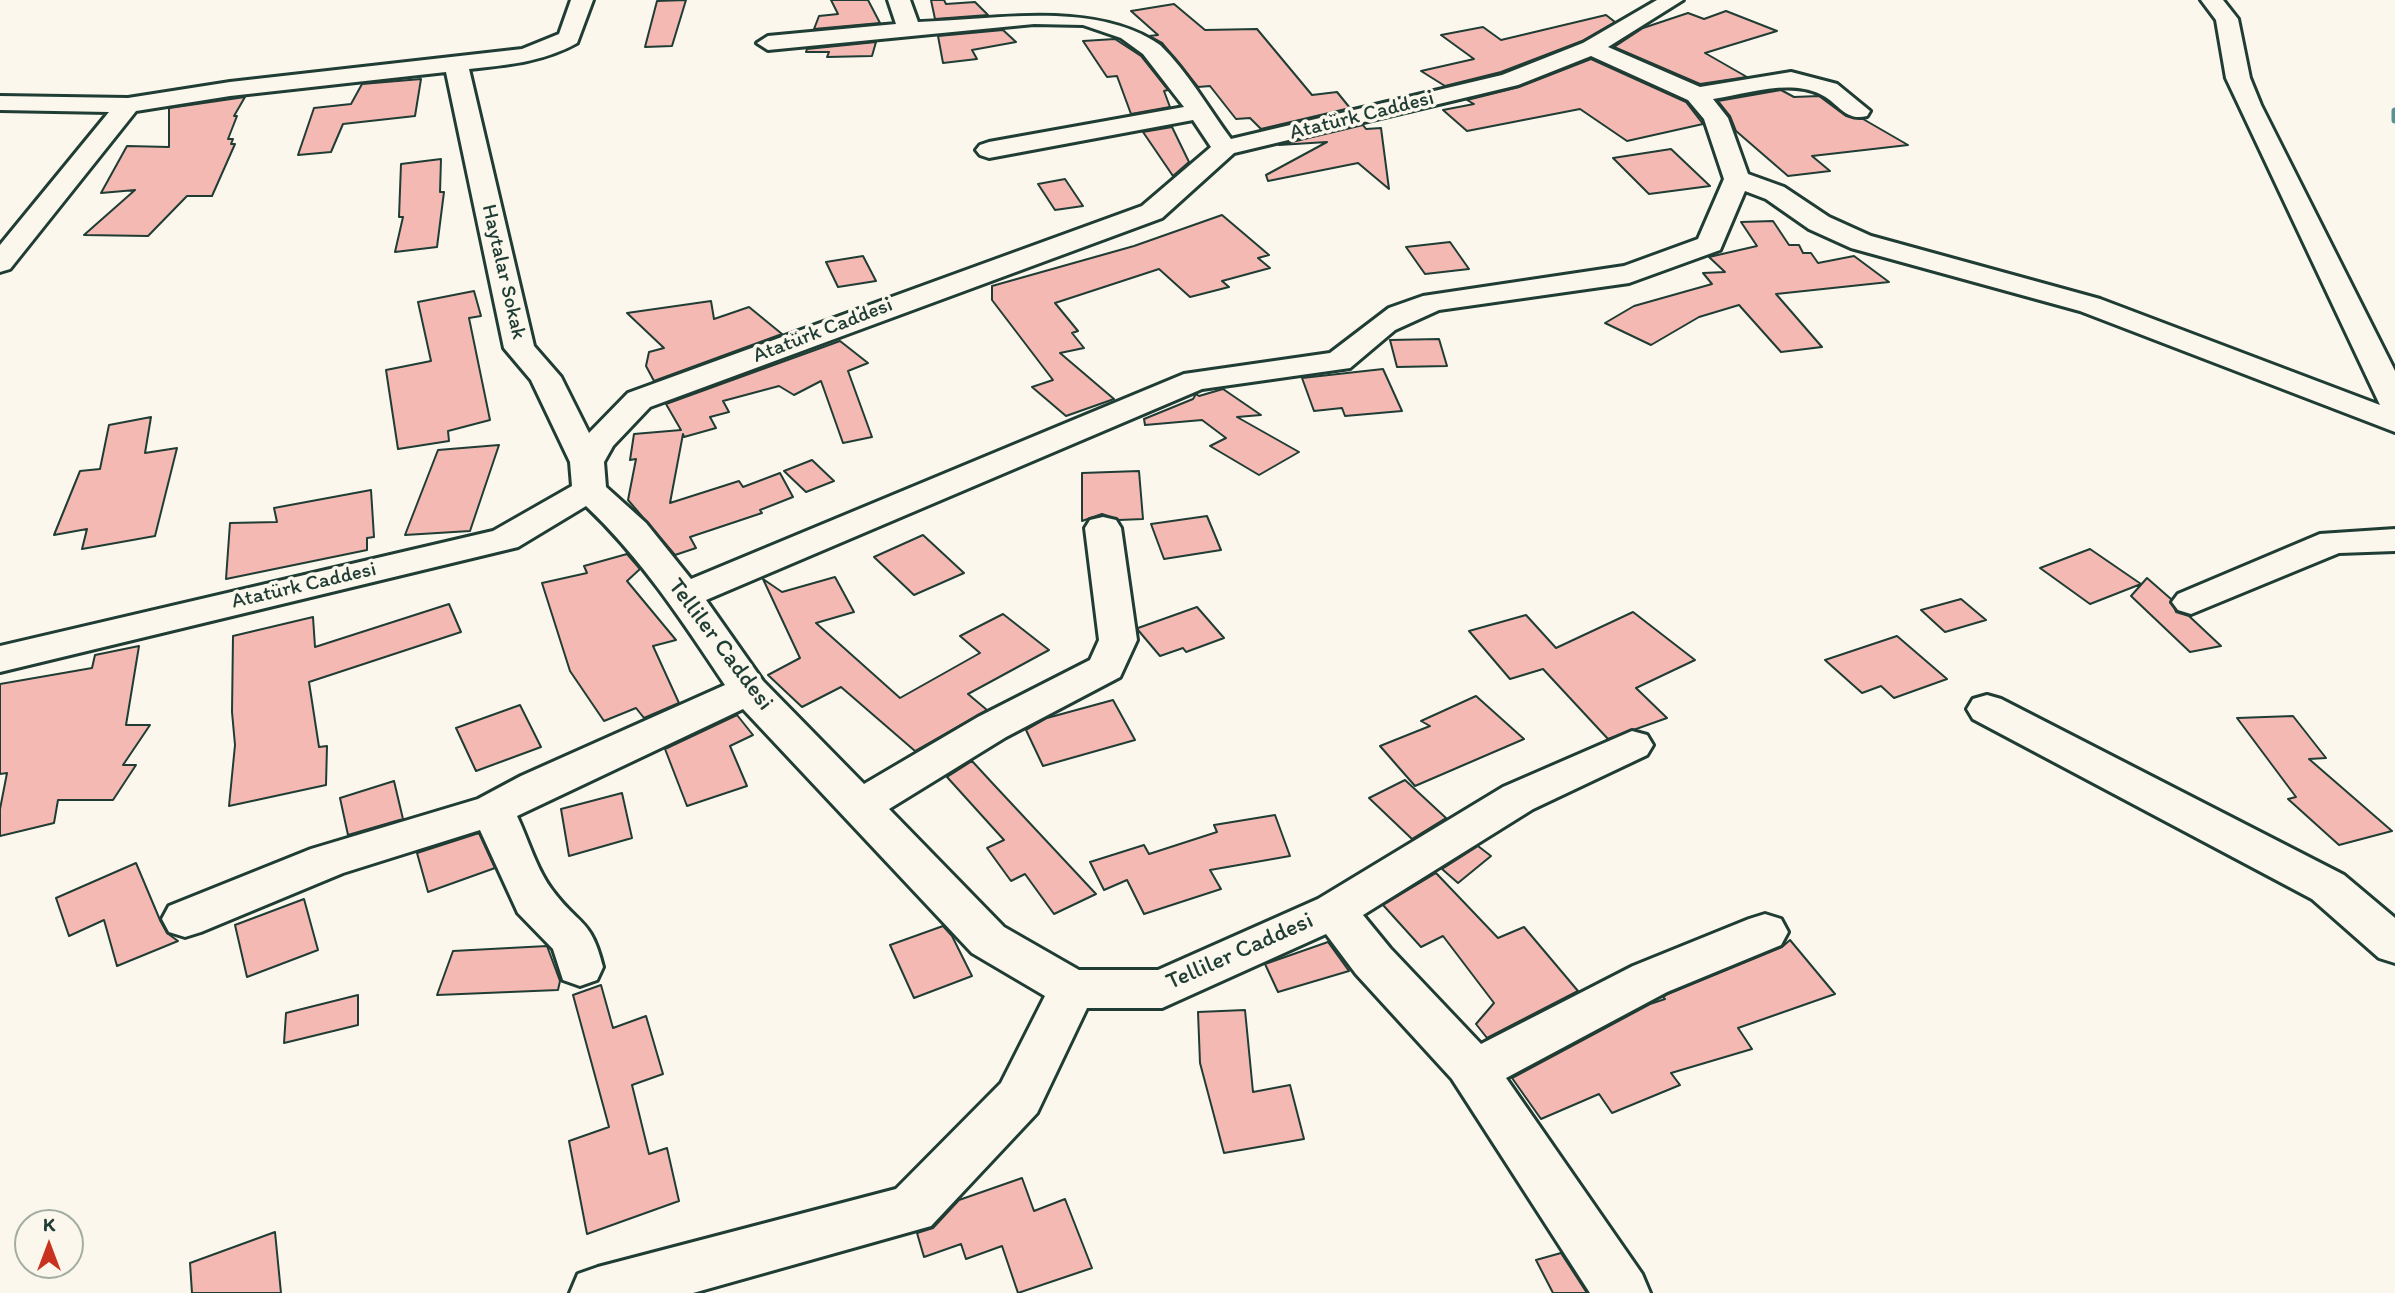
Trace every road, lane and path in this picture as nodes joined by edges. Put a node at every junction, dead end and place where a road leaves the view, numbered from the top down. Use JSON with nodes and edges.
{"nodes":[{"id":1,"x":582,"y":0,"type":"edge"},
{"id":2,"x":900,"y":0,"type":"edge"},
{"id":3,"x":1672,"y":0,"type":"edge"},
{"id":4,"x":2212,"y":0,"type":"edge"},
{"id":5,"x":909,"y":29,"type":"junction"},
{"id":6,"x":768,"y":43,"type":"dead end"},
{"id":7,"x":1591,"y":48,"type":"junction"},
{"id":8,"x":456,"y":65,"type":"junction"},
{"id":9,"x":1697,"y":95,"type":"junction"},
{"id":10,"x":0,"y":103,"type":"edge"},
{"id":11,"x":128,"y":106,"type":"junction"},
{"id":12,"x":1858,"y":111,"type":"dead end"},
{"id":13,"x":1198,"y":112,"type":"junction"},
{"id":14,"x":1225,"y":148,"type":"junction"},
{"id":15,"x":989,"y":150,"type":"dead end"},
{"id":16,"x":1737,"y":179,"type":"junction"},
{"id":17,"x":0,"y":262,"type":"edge"},
{"id":18,"x":2395,"y":403,"type":"edge"},
{"id":19,"x":2395,"y":422,"type":"edge"},
{"id":20,"x":588,"y":476,"type":"junction"},
{"id":21,"x":1103,"y":528,"type":"dead end"},
{"id":22,"x":2395,"y":540,"type":"edge"},
{"id":23,"x":684,"y":596,"type":"junction"},
{"id":24,"x":2191,"y":602,"type":"dead end"},
{"id":25,"x":0,"y":659,"type":"edge"},
{"id":26,"x":749,"y":690,"type":"junction"},
{"id":27,"x":1987,"y":709,"type":"dead end"},
{"id":28,"x":1632,"y":745,"type":"dead end"},
{"id":29,"x":860,"y":806,"type":"junction"},
{"id":30,"x":493,"y":810,"type":"junction"},
{"id":31,"x":1334,"y":911,"type":"junction"},
{"id":32,"x":185,"y":919,"type":"dead end"},
{"id":33,"x":1765,"y":932,"type":"dead end"},
{"id":34,"x":2395,"y":945,"type":"edge"},
{"id":35,"x":580,"y":967,"type":"dead end"},
{"id":36,"x":1072,"y":989,"type":"junction"},
{"id":37,"x":1474,"y":1071,"type":"junction"},
{"id":38,"x":598,"y":1293,"type":"edge"},
{"id":39,"x":1622,"y":1293,"type":"edge"}],
"edges":[{"from":1,"to":8,"type":"street"},
{"from":2,"to":5,"type":"street"},
{"from":3,"to":7,"type":"street","name":"Atatürk Caddesi"},
{"from":4,"to":18,"type":"street"},
{"from":5,"to":6,"type":"street"},
{"from":5,"to":13,"type":"street"},
{"from":7,"to":9,"type":"street"},
{"from":7,"to":14,"type":"street","name":"Atatürk Caddesi"},
{"from":8,"to":11,"type":"street"},
{"from":8,"to":20,"type":"street","name":"Haytalar Sokak"},
{"from":9,"to":12,"type":"street"},
{"from":9,"to":16,"type":"street"},
{"from":10,"to":11,"type":"street"},
{"from":11,"to":17,"type":"street"},
{"from":13,"to":14,"type":"street"},
{"from":13,"to":15,"type":"street"},
{"from":14,"to":20,"type":"street","name":"Atatürk Caddesi"},
{"from":16,"to":19,"type":"street"},
{"from":16,"to":23,"type":"street"},
{"from":20,"to":23,"type":"street","name":"Telliler Caddesi"},
{"from":20,"to":25,"type":"street","name":"Atatürk Caddesi"},
{"from":21,"to":29,"type":"street"},
{"from":22,"to":24,"type":"street"},
{"from":23,"to":26,"type":"street","name":"Telliler Caddesi"},
{"from":26,"to":29,"type":"street","name":"Telliler Caddesi"},
{"from":26,"to":30,"type":"street"},
{"from":27,"to":34,"type":"street"},
{"from":28,"to":31,"type":"street"},
{"from":29,"to":36,"type":"street","name":"Telliler Caddesi"},
{"from":30,"to":32,"type":"street"},
{"from":30,"to":35,"type":"street"},
{"from":31,"to":36,"type":"street","name":"Telliler Caddesi"},
{"from":31,"to":37,"type":"street","name":"Telliler Caddesi"},
{"from":33,"to":37,"type":"street"},
{"from":36,"to":38,"type":"street"},
{"from":37,"to":39,"type":"street","name":"Telliler Caddesi"}]}
